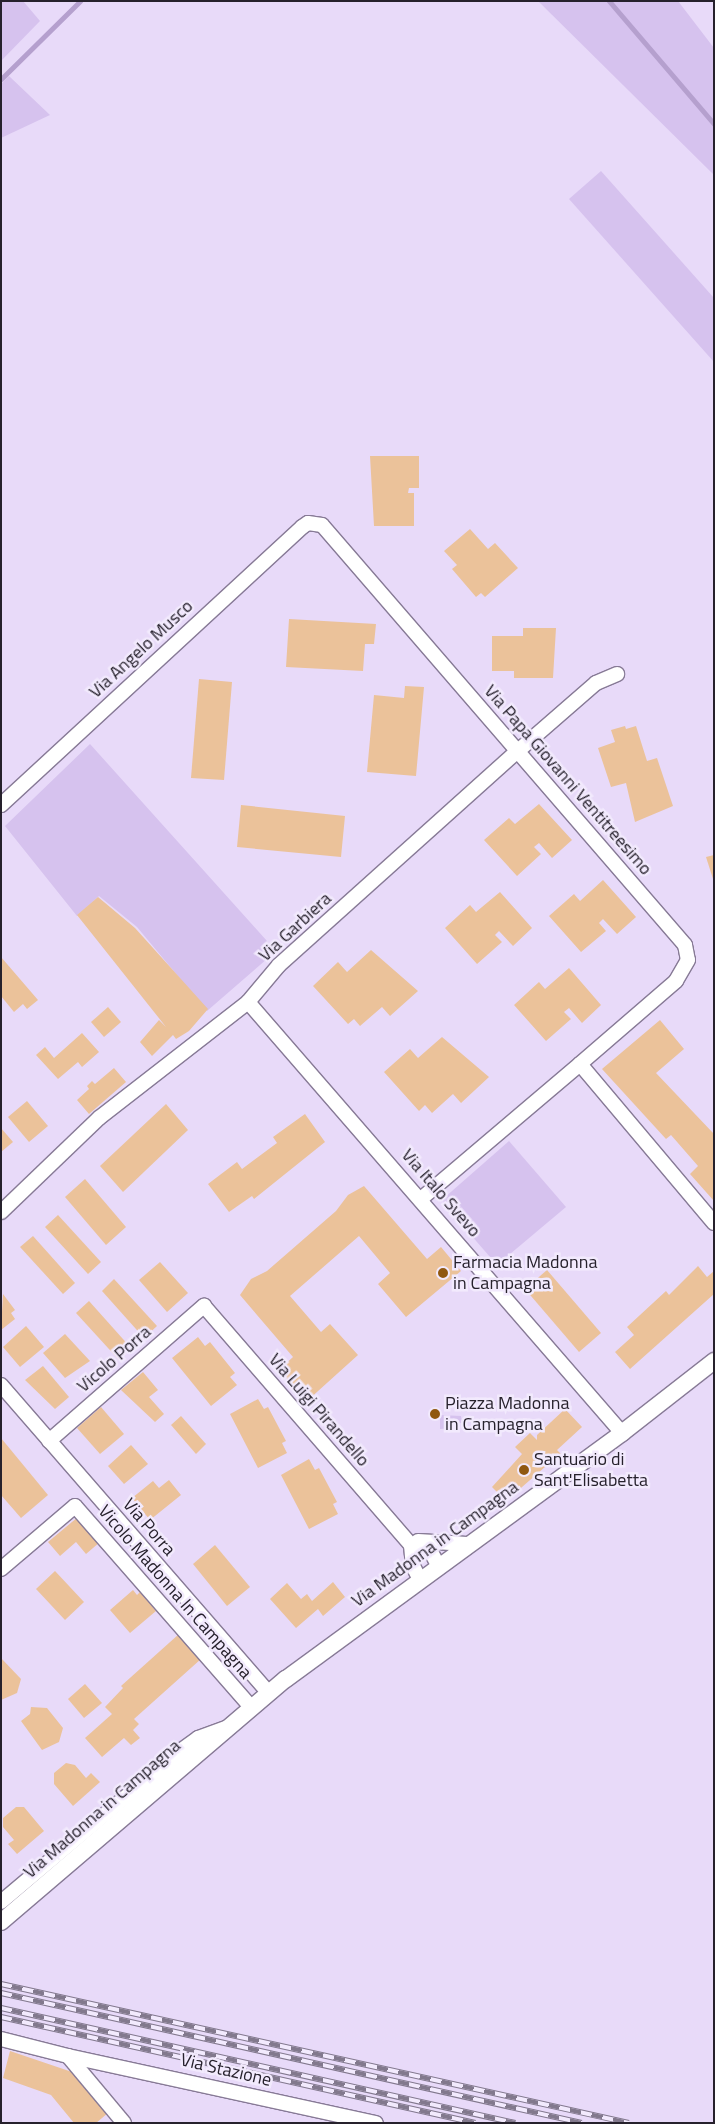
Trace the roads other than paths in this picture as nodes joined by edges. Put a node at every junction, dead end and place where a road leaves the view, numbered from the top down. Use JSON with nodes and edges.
{"nodes":[{"id":1,"x":308,"y":523,"type":"joint"},
{"id":2,"x":617,"y":674,"type":"dead end"},
{"id":3,"x":519,"y":750,"type":"junction"},
{"id":4,"x":1,"y":805,"type":"edge"},
{"id":5,"x":248,"y":1002,"type":"junction"},
{"id":6,"x":580,"y":1064,"type":"junction"},
{"id":7,"x":422,"y":1198,"type":"junction"},
{"id":8,"x":1,"y":1212,"type":"edge"},
{"id":9,"x":714,"y":1223,"type":"edge"},
{"id":10,"x":204,"y":1306,"type":"joint"},
{"id":11,"x":714,"y":1360,"type":"edge"},
{"id":12,"x":1,"y":1385,"type":"edge"},
{"id":13,"x":622,"y":1433,"type":"junction"},
{"id":14,"x":49,"y":1441,"type":"junction"},
{"id":15,"x":408,"y":1542,"type":"junction"},
{"id":16,"x":467,"y":1544,"type":"junction"},
{"id":17,"x":438,"y":1565,"type":"junction"},
{"id":18,"x":1,"y":1569,"type":"edge"},
{"id":19,"x":419,"y":1578,"type":"junction"},
{"id":20,"x":269,"y":1693,"type":"junction"},
{"id":21,"x":251,"y":1707,"type":"junction"},
{"id":22,"x":228,"y":1726,"type":"junction"},
{"id":23,"x":1,"y":1902,"type":"edge"},
{"id":24,"x":1,"y":1922,"type":"edge"},
{"id":25,"x":1,"y":2039,"type":"edge"},
{"id":26,"x":68,"y":2056,"type":"junction"},
{"id":27,"x":124,"y":2123,"type":"edge"},
{"id":28,"x":376,"y":2123,"type":"edge"}],
"edges":[{"from":1,"to":3,"type":"street","name":"Via Papa Giovanni Ventitreesimo"},
{"from":1,"to":4,"type":"street","name":"Via Angelo Musco"},
{"from":2,"to":3,"type":"street","name":"Via Garbiera"},
{"from":3,"to":5,"type":"street","name":"Via Garbiera"},
{"from":3,"to":6,"type":"street","name":"Via Papa Giovanni Ventitreesimo"},
{"from":5,"to":7,"type":"street","name":"Via Italo Svevo"},
{"from":5,"to":8,"type":"street","name":"Via Garbiera"},
{"from":6,"to":7,"type":"street","name":"Via Papa Giovanni Ventitreesimo"},
{"from":6,"to":9,"type":"street"},
{"from":7,"to":13,"type":"street","name":"Via Italo Svevo"},
{"from":10,"to":14,"type":"street","name":"Vicolo Porra"},
{"from":10,"to":15,"type":"street","name":"Via Luigi Pirandello"},
{"from":11,"to":13,"type":"street","name":"Via Madonna in Campagna"},
{"from":12,"to":14,"type":"street","name":"Via Porra"},
{"from":13,"to":16,"type":"street","name":"Via Madonna in Campagna"},
{"from":14,"to":20,"type":"street","name":"Via Porra"},
{"from":15,"to":16,"type":"street"},
{"from":15,"to":17,"type":"street","name":"Via Luigi Pirandello"},
{"from":15,"to":19,"type":"street"},
{"from":16,"to":17,"type":"street","name":"Via Madonna in Campagna"},
{"from":17,"to":19,"type":"street","name":"Via Madonna in Campagna"},
{"from":18,"to":21,"type":"street","name":"Vicolo Madonna In Campagna"},
{"from":19,"to":20,"type":"street","name":"Via Madonna in Campagna"},
{"from":20,"to":21,"type":"street","name":"Via Madonna in Campagna"},
{"from":21,"to":22,"type":"street","name":"Via Madonna in Campagna"},
{"from":22,"to":23,"type":"street","name":"Via Madonna in Campagna"},
{"from":22,"to":24,"type":"street","name":"Via Madonna in Campagna"},
{"from":25,"to":26,"type":"street","name":"Via Stazione"},
{"from":26,"to":27,"type":"street"},
{"from":26,"to":28,"type":"street","name":"Via Stazione"}]}
